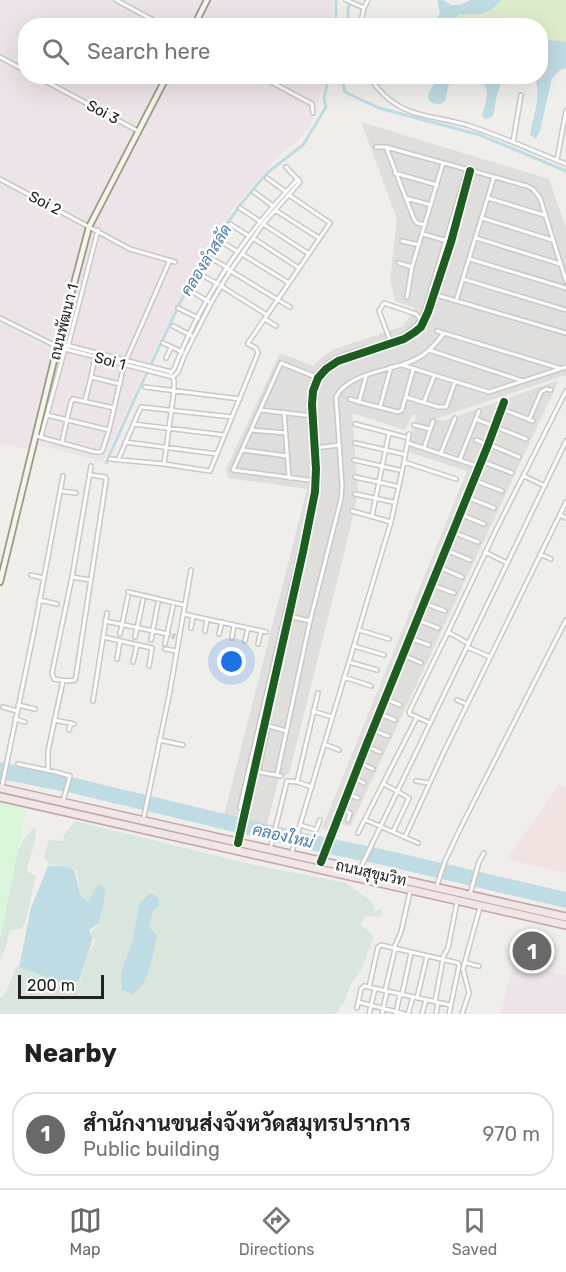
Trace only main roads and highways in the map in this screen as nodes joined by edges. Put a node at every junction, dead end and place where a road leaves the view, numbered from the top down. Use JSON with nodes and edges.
{"nodes":[{"id":1,"x":207,"y":0,"type":"edge"},
{"id":2,"x":198,"y":18,"type":"edge"},
{"id":3,"x":163,"y":84,"type":"edge"},
{"id":4,"x":0,"y":582,"type":"edge"},
{"id":5,"x":1,"y":786,"type":"edge"},
{"id":6,"x":0,"y":797,"type":"edge"},
{"id":7,"x":143,"y":822,"type":"junction"},
{"id":8,"x":566,"y":917,"type":"edge"},
{"id":9,"x":566,"y":925,"type":"edge"}],
"edges":[{"from":1,"to":2,"type":"main road"},
{"from":3,"to":4,"type":"main road","name":"ถนนพัฒนา 1"},
{"from":5,"to":7,"type":"highway","name":"ถนนสุขุมวิท"},
{"from":6,"to":7,"type":"highway","name":"ถนนสุขุมวิท"},
{"from":7,"to":8,"type":"highway","name":"ถนนสุขุมวิท"},
{"from":7,"to":9,"type":"highway","name":"ถนนสุขุมวิท"}]}
